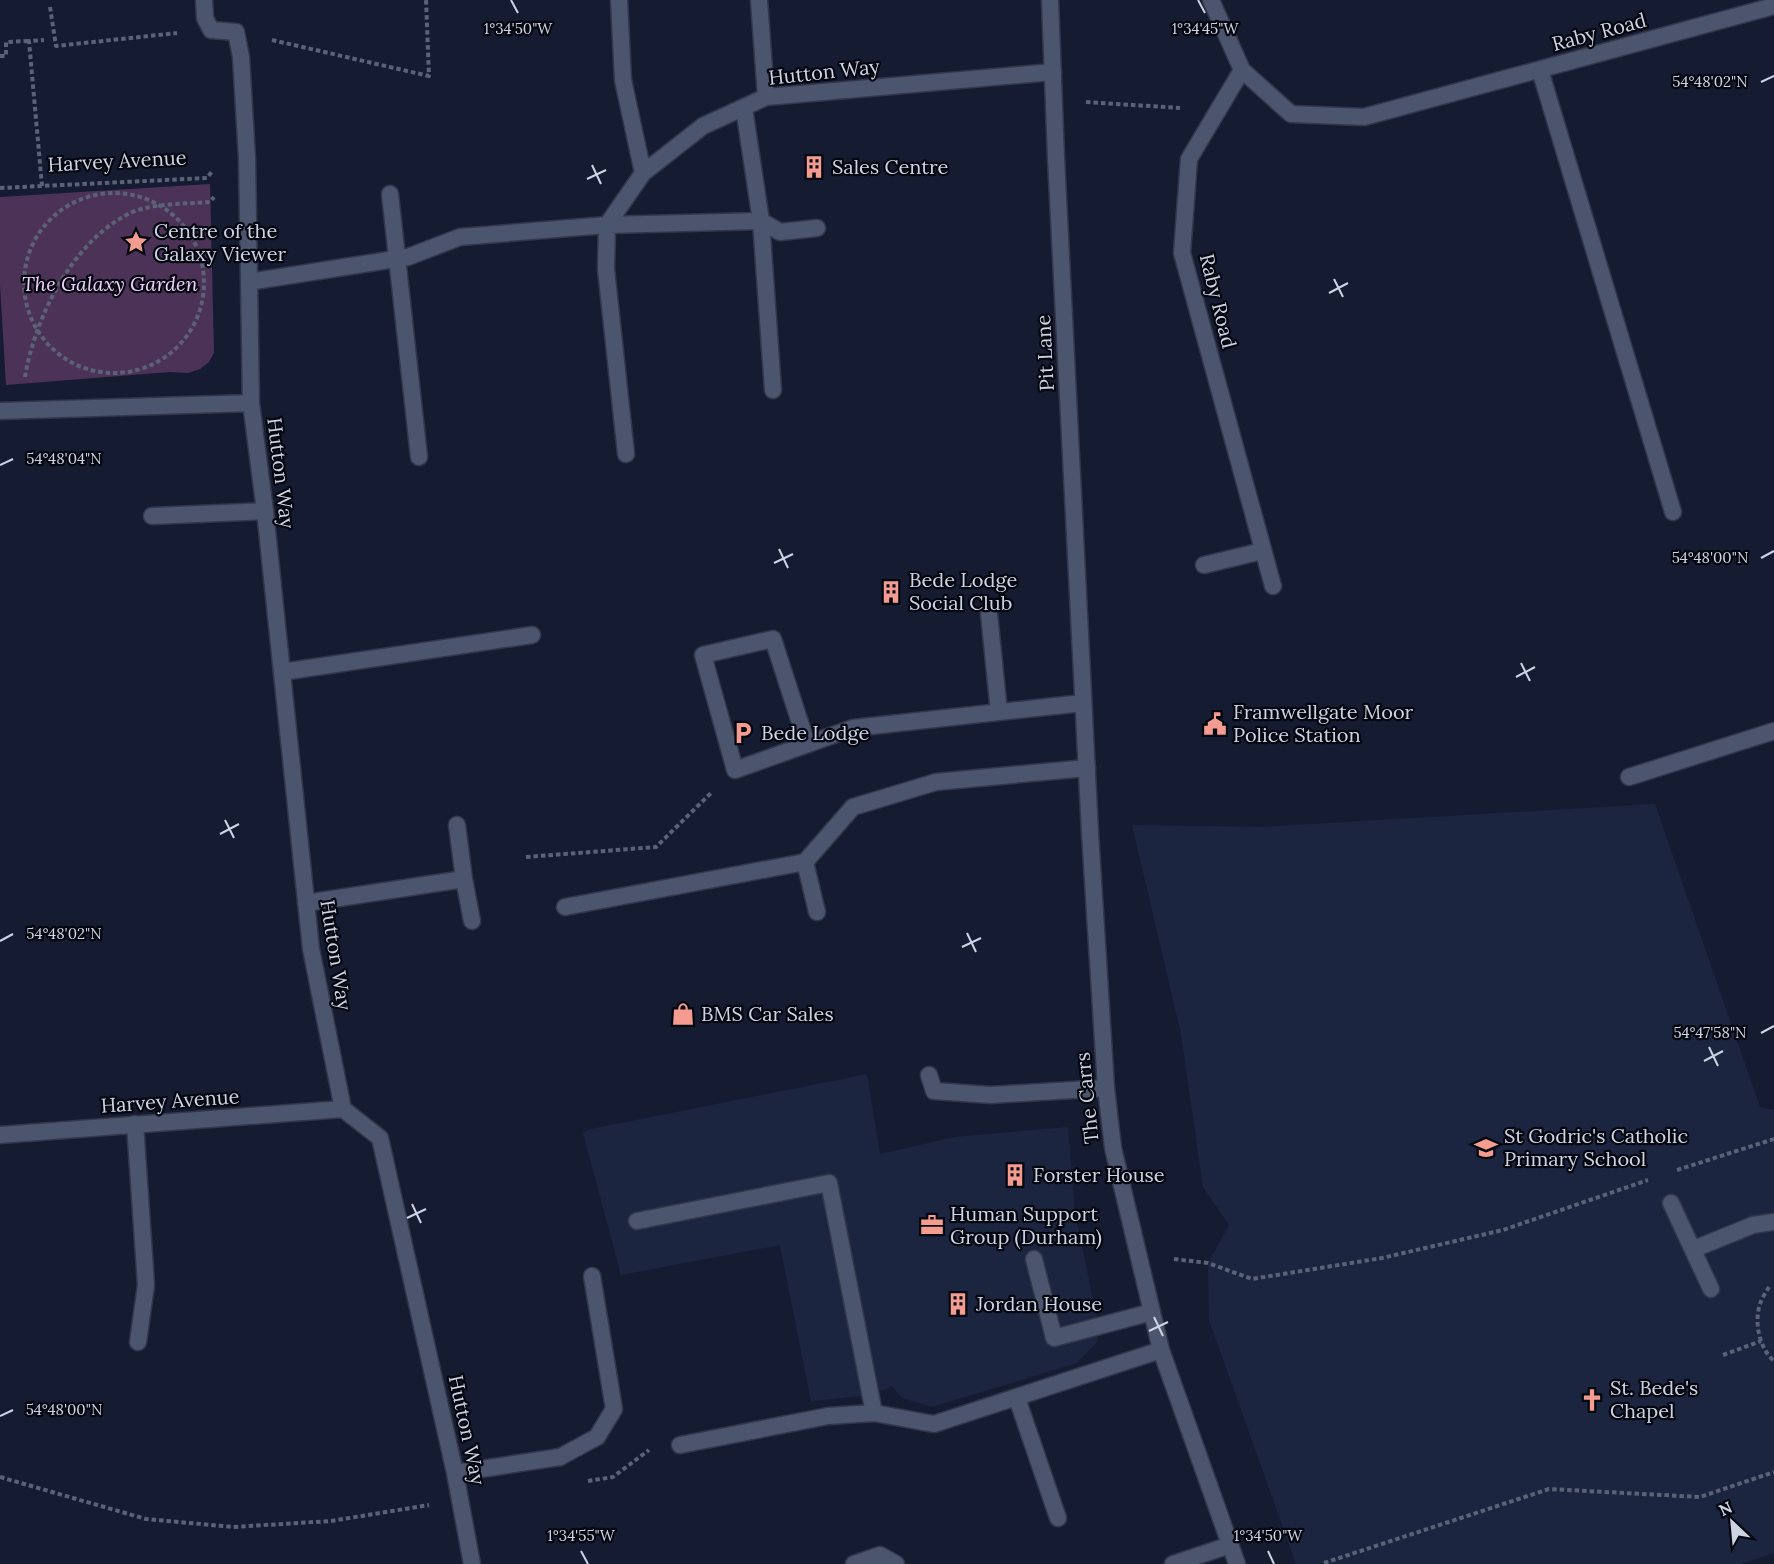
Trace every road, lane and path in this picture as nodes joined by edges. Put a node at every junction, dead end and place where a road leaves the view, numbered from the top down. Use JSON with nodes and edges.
{"nodes":[{"id":1,"x":204,"y":0,"type":"edge"},
{"id":2,"x":426,"y":0,"type":"edge"},
{"id":3,"x":619,"y":0,"type":"edge"},
{"id":4,"x":759,"y":0,"type":"edge"},
{"id":5,"x":1050,"y":0,"type":"edge"},
{"id":6,"x":1211,"y":0,"type":"edge"},
{"id":7,"x":1774,"y":6,"type":"edge"},
{"id":8,"x":50,"y":7,"type":"dead end"},
{"id":9,"x":211,"y":30,"type":"junction"},
{"id":10,"x":236,"y":32,"type":"junction"},
{"id":11,"x":44,"y":40,"type":"dead end"},
{"id":12,"x":29,"y":41,"type":"junction"},
{"id":13,"x":0,"y":56,"type":"edge"},
{"id":14,"x":1242,"y":70,"type":"junction"},
{"id":15,"x":1540,"y":70,"type":"junction"},
{"id":16,"x":1053,"y":72,"type":"junction"},
{"id":17,"x":766,"y":97,"type":"junction"},
{"id":18,"x":1054,"y":105,"type":"junction"},
{"id":19,"x":744,"y":108,"type":"junction"},
{"id":20,"x":1217,"y":112,"type":"junction"},
{"id":21,"x":247,"y":158,"type":"junction"},
{"id":22,"x":213,"y":169,"type":"dead end"},
{"id":23,"x":643,"y":173,"type":"junction"},
{"id":24,"x":42,"y":186,"type":"junction"},
{"id":25,"x":0,"y":188,"type":"edge"},
{"id":26,"x":390,"y":194,"type":"dead end"},
{"id":27,"x":160,"y":206,"type":"junction"},
{"id":28,"x":761,"y":221,"type":"junction"},
{"id":29,"x":608,"y":225,"type":"junction"},
{"id":30,"x":817,"y":228,"type":"dead end"},
{"id":31,"x":396,"y":259,"type":"junction"},
{"id":32,"x":249,"y":282,"type":"junction"},
{"id":33,"x":38,"y":332,"type":"junction"},
{"id":34,"x":773,"y":390,"type":"dead end"},
{"id":35,"x":251,"y":403,"type":"junction"},
{"id":36,"x":0,"y":411,"type":"edge"},
{"id":37,"x":26,"y":411,"type":"junction"},
{"id":38,"x":626,"y":454,"type":"dead end"},
{"id":39,"x":419,"y":457,"type":"dead end"},
{"id":40,"x":265,"y":511,"type":"junction"},
{"id":41,"x":1673,"y":512,"type":"dead end"},
{"id":42,"x":152,"y":516,"type":"dead end"},
{"id":43,"x":1262,"y":551,"type":"junction"},
{"id":44,"x":1204,"y":565,"type":"dead end"},
{"id":45,"x":1273,"y":586,"type":"dead end"},
{"id":46,"x":989,"y":614,"type":"dead end"},
{"id":47,"x":532,"y":635,"type":"dead end"},
{"id":48,"x":282,"y":672,"type":"junction"},
{"id":49,"x":1083,"y":703,"type":"junction"},
{"id":50,"x":999,"y":712,"type":"junction"},
{"id":51,"x":1774,"y":731,"type":"edge"},
{"id":52,"x":807,"y":744,"type":"junction"},
{"id":53,"x":1087,"y":768,"type":"junction"},
{"id":54,"x":735,"y":770,"type":"junction"},
{"id":55,"x":1629,"y":777,"type":"dead end"},
{"id":56,"x":457,"y":825,"type":"dead end"},
{"id":57,"x":526,"y":857,"type":"dead end"},
{"id":58,"x":805,"y":862,"type":"junction"},
{"id":59,"x":464,"y":879,"type":"junction"},
{"id":60,"x":306,"y":903,"type":"junction"},
{"id":61,"x":565,"y":907,"type":"dead end"},
{"id":62,"x":817,"y":912,"type":"dead end"},
{"id":63,"x":472,"y":921,"type":"dead end"},
{"id":64,"x":929,"y":1075,"type":"dead end"},
{"id":65,"x":1106,"y":1088,"type":"junction"},
{"id":66,"x":343,"y":1109,"type":"junction"},
{"id":67,"x":135,"y":1124,"type":"junction"},
{"id":68,"x":0,"y":1136,"type":"edge"},
{"id":69,"x":1774,"y":1139,"type":"edge"},
{"id":70,"x":1662,"y":1174,"type":"junction"},
{"id":71,"x":1671,"y":1203,"type":"joint"},
{"id":72,"x":637,"y":1221,"type":"dead end"},
{"id":73,"x":1774,"y":1222,"type":"edge"},
{"id":74,"x":1694,"y":1249,"type":"junction"},
{"id":75,"x":1137,"y":1254,"type":"junction"},
{"id":76,"x":1034,"y":1259,"type":"dead end"},
{"id":77,"x":592,"y":1276,"type":"dead end"},
{"id":78,"x":1769,"y":1287,"type":"dead end"},
{"id":79,"x":1711,"y":1289,"type":"dead end"},
{"id":80,"x":1152,"y":1312,"type":"junction"},
{"id":81,"x":1761,"y":1341,"type":"junction"},
{"id":82,"x":138,"y":1342,"type":"dead end"},
{"id":83,"x":1161,"y":1350,"type":"junction"},
{"id":84,"x":1723,"y":1355,"type":"dead end"},
{"id":85,"x":1774,"y":1361,"type":"edge"},
{"id":86,"x":1017,"y":1398,"type":"junction"},
{"id":87,"x":874,"y":1413,"type":"junction"},
{"id":88,"x":680,"y":1445,"type":"joint"},
{"id":89,"x":1774,"y":1472,"type":"edge"},
{"id":90,"x":455,"y":1473,"type":"junction"},
{"id":91,"x":0,"y":1477,"type":"edge"},
{"id":92,"x":578,"y":1482,"type":"dead end"},
{"id":93,"x":460,"y":1500,"type":"junction"},
{"id":94,"x":1058,"y":1518,"type":"dead end"},
{"id":95,"x":1230,"y":1545,"type":"junction"},
{"id":96,"x":1324,"y":1563,"type":"edge"},
{"id":97,"x":472,"y":1564,"type":"edge"},
{"id":98,"x":854,"y":1564,"type":"edge"},
{"id":99,"x":896,"y":1564,"type":"edge"},
{"id":100,"x":1173,"y":1564,"type":"edge"},
{"id":101,"x":1237,"y":1564,"type":"edge"}],
"edges":[{"from":1,"to":9,"type":"street"},
{"from":2,"to":10,"type":"path"},
{"from":3,"to":23,"type":"street"},
{"from":4,"to":17,"type":"street"},
{"from":5,"to":16,"type":"street","name":"Pit Lane"},
{"from":6,"to":14,"type":"street","name":"Raby Road"},
{"from":7,"to":15,"type":"street","name":"Raby Road"},
{"from":8,"to":9,"type":"path"},
{"from":9,"to":10,"type":"street"},
{"from":10,"to":21,"type":"street"},
{"from":11,"to":12,"type":"path"},
{"from":12,"to":13,"type":"path"},
{"from":12,"to":24,"type":"path"},
{"from":14,"to":15,"type":"street","name":"Raby Road"},
{"from":14,"to":20,"type":"street","name":"Raby Road"},
{"from":15,"to":41,"type":"street","name":"Raby Road"},
{"from":16,"to":17,"type":"street","name":"Hutton Way"},
{"from":16,"to":18,"type":"street","name":"Pit Lane"},
{"from":17,"to":19,"type":"street","name":"Hutton Way"},
{"from":18,"to":20,"type":"path"},
{"from":18,"to":49,"type":"street","name":"Pit Lane"},
{"from":19,"to":23,"type":"street","name":"Hutton Way"},
{"from":19,"to":28,"type":"street"},
{"from":20,"to":43,"type":"street","name":"Raby Road"},
{"from":21,"to":27,"type":"path"},
{"from":21,"to":32,"type":"street"},
{"from":22,"to":24,"type":"path","name":"Harvey Avenue"},
{"from":23,"to":29,"type":"street","name":"Hutton Way"},
{"from":24,"to":25,"type":"path","name":"Harvey Avenue"},
{"from":26,"to":31,"type":"street"},
{"from":27,"to":33,"type":"path"},
{"from":27,"to":33,"type":"path"},
{"from":27,"to":33,"type":"path"},
{"from":28,"to":29,"type":"street"},
{"from":28,"to":30,"type":"street"},
{"from":28,"to":34,"type":"street"},
{"from":29,"to":31,"type":"street"},
{"from":29,"to":38,"type":"street"},
{"from":31,"to":32,"type":"street"},
{"from":31,"to":39,"type":"street"},
{"from":32,"to":35,"type":"street","name":"Hutton Way"},
{"from":33,"to":37,"type":"path"},
{"from":35,"to":37,"type":"street"},
{"from":35,"to":40,"type":"street","name":"Hutton Way"},
{"from":36,"to":37,"type":"street"},
{"from":40,"to":42,"type":"street"},
{"from":40,"to":48,"type":"street","name":"Hutton Way"},
{"from":43,"to":44,"type":"street"},
{"from":43,"to":45,"type":"street","name":"Raby Road"},
{"from":46,"to":50,"type":"street"},
{"from":47,"to":48,"type":"street"},
{"from":48,"to":60,"type":"street","name":"Hutton Way"},
{"from":49,"to":50,"type":"street"},
{"from":49,"to":53,"type":"street","name":"The Carrs"},
{"from":50,"to":52,"type":"street"},
{"from":51,"to":55,"type":"street"},
{"from":52,"to":54,"type":"street"},
{"from":52,"to":54,"type":"street"},
{"from":53,"to":58,"type":"street"},
{"from":53,"to":65,"type":"street","name":"The Carrs"},
{"from":54,"to":57,"type":"path"},
{"from":56,"to":59,"type":"street"},
{"from":58,"to":61,"type":"street"},
{"from":58,"to":62,"type":"street"},
{"from":59,"to":60,"type":"street"},
{"from":59,"to":63,"type":"street"},
{"from":60,"to":66,"type":"street","name":"Hutton Way"},
{"from":64,"to":65,"type":"street"},
{"from":65,"to":75,"type":"street","name":"The Carrs"},
{"from":66,"to":67,"type":"street","name":"Harvey Avenue"},
{"from":66,"to":90,"type":"street","name":"Hutton Way"},
{"from":67,"to":68,"type":"street","name":"Harvey Avenue"},
{"from":67,"to":82,"type":"street"},
{"from":69,"to":70,"type":"path"},
{"from":70,"to":71,"type":"path"},
{"from":70,"to":75,"type":"path"},
{"from":71,"to":74,"type":"street"},
{"from":72,"to":87,"type":"street"},
{"from":73,"to":74,"type":"street"},
{"from":74,"to":79,"type":"street"},
{"from":75,"to":80,"type":"street","name":"The Carrs"},
{"from":76,"to":80,"type":"street"},
{"from":77,"to":90,"type":"street"},
{"from":78,"to":81,"type":"path"},
{"from":80,"to":83,"type":"street","name":"The Carrs"},
{"from":81,"to":84,"type":"path"},
{"from":81,"to":85,"type":"path"},
{"from":83,"to":86,"type":"street"},
{"from":83,"to":95,"type":"street","name":"The Carrs"},
{"from":86,"to":87,"type":"street"},
{"from":86,"to":94,"type":"street"},
{"from":87,"to":88,"type":"street"},
{"from":88,"to":92,"type":"path"},
{"from":89,"to":96,"type":"path"},
{"from":90,"to":93,"type":"street","name":"Hutton Way"},
{"from":91,"to":93,"type":"path","name":"Hutton Way"},
{"from":93,"to":97,"type":"street","name":"Hutton Way"},
{"from":95,"to":100,"type":"street"},
{"from":95,"to":101,"type":"street","name":"The Carrs"},
{"from":98,"to":99,"type":"street"}]}
